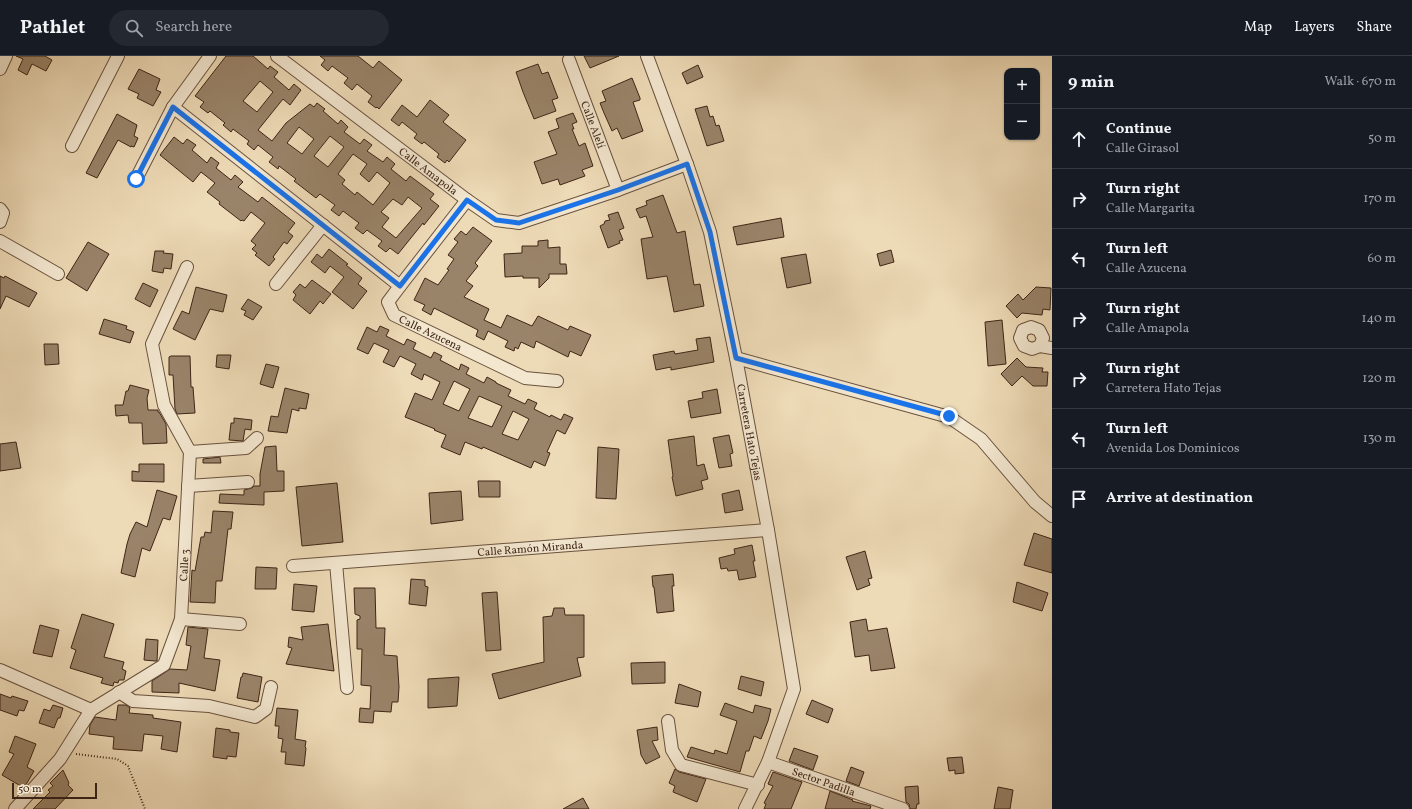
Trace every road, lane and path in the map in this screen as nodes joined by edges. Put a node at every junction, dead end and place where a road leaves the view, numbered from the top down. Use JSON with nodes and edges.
{"nodes":[{"id":1,"x":6,"y":56,"type":"edge"},
{"id":2,"x":118,"y":56,"type":"edge"},
{"id":3,"x":210,"y":56,"type":"edge"},
{"id":4,"x":277,"y":56,"type":"edge"},
{"id":5,"x":647,"y":56,"type":"edge"},
{"id":6,"x":569,"y":60,"type":"dead end"},
{"id":7,"x":0,"y":68,"type":"edge"},
{"id":8,"x":173,"y":107,"type":"junction"},
{"id":9,"x":72,"y":146,"type":"dead end"},
{"id":10,"x":687,"y":164,"type":"junction"},
{"id":11,"x":136,"y":179,"type":"dead end"},
{"id":12,"x":618,"y":190,"type":"junction"},
{"id":13,"x":467,"y":200,"type":"junction"},
{"id":14,"x":0,"y":209,"type":"edge"},
{"id":15,"x":0,"y":222,"type":"edge"},
{"id":16,"x":323,"y":225,"type":"junction"},
{"id":17,"x":0,"y":241,"type":"edge"},
{"id":18,"x":187,"y":267,"type":"dead end"},
{"id":19,"x":58,"y":274,"type":"dead end"},
{"id":20,"x":276,"y":284,"type":"dead end"},
{"id":21,"x":400,"y":286,"type":"junction"},
{"id":22,"x":1040,"y":346,"type":"dead end"},
{"id":23,"x":1052,"y":348,"type":"edge"},
{"id":24,"x":736,"y":358,"type":"junction"},
{"id":25,"x":557,"y":381,"type":"dead end"},
{"id":26,"x":257,"y":438,"type":"dead end"},
{"id":27,"x":190,"y":452,"type":"junction"},
{"id":28,"x":248,"y":482,"type":"dead end"},
{"id":29,"x":188,"y":486,"type":"junction"},
{"id":30,"x":1052,"y":516,"type":"edge"},
{"id":31,"x":768,"y":530,"type":"junction"},
{"id":32,"x":336,"y":563,"type":"junction"},
{"id":33,"x":293,"y":566,"type":"dead end"},
{"id":34,"x":181,"y":619,"type":"junction"},
{"id":35,"x":240,"y":624,"type":"dead end"},
{"id":36,"x":0,"y":670,"type":"edge"},
{"id":37,"x":271,"y":687,"type":"dead end"},
{"id":38,"x":347,"y":688,"type":"dead end"},
{"id":39,"x":119,"y":692,"type":"junction"},
{"id":40,"x":92,"y":710,"type":"junction"},
{"id":41,"x":668,"y":720,"type":"dead end"},
{"id":42,"x":65,"y":752,"type":"junction"},
{"id":43,"x":768,"y":762,"type":"junction"},
{"id":44,"x":758,"y":785,"type":"junction"},
{"id":45,"x":15,"y":809,"type":"edge"},
{"id":46,"x":145,"y":809,"type":"edge"},
{"id":47,"x":746,"y":809,"type":"edge"},
{"id":48,"x":903,"y":809,"type":"edge"}],
"edges":[{"from":1,"to":7,"type":"street"},
{"from":2,"to":9,"type":"street"},
{"from":3,"to":8,"type":"street"},
{"from":4,"to":13,"type":"street","name":"Calle Amapola"},
{"from":5,"to":10,"type":"street","name":"Carretera Hato Tejas"},
{"from":6,"to":12,"type":"street","name":"Calle Alelí"},
{"from":8,"to":11,"type":"street"},
{"from":8,"to":16,"type":"street"},
{"from":10,"to":12,"type":"street","name":"Calle Amapola"},
{"from":10,"to":24,"type":"street","name":"Carretera Hato Tejas"},
{"from":12,"to":13,"type":"street","name":"Calle Amapola"},
{"from":13,"to":21,"type":"street","name":"Calle Azucena"},
{"from":14,"to":15,"type":"street"},
{"from":16,"to":20,"type":"street"},
{"from":16,"to":21,"type":"street"},
{"from":17,"to":19,"type":"street"},
{"from":18,"to":27,"type":"street"},
{"from":21,"to":25,"type":"street","name":"Calle Azucena"},
{"from":22,"to":23,"type":"street"},
{"from":24,"to":30,"type":"street"},
{"from":24,"to":31,"type":"street","name":"Carretera Hato Tejas"},
{"from":26,"to":27,"type":"street"},
{"from":27,"to":29,"type":"street","name":"Calle 3"},
{"from":28,"to":29,"type":"street"},
{"from":29,"to":34,"type":"street","name":"Calle 3"},
{"from":31,"to":32,"type":"street","name":"Calle Ramón Miranda"},
{"from":31,"to":43,"type":"street","name":"Carretera Hato Tejas"},
{"from":32,"to":33,"type":"street","name":"Calle Ramón Miranda"},
{"from":32,"to":38,"type":"street"},
{"from":34,"to":35,"type":"street"},
{"from":34,"to":39,"type":"street","name":"Calle 3"},
{"from":36,"to":40,"type":"street"},
{"from":37,"to":39,"type":"street"},
{"from":39,"to":40,"type":"street","name":"Calle 3"},
{"from":40,"to":42,"type":"street","name":"Calle 3"},
{"from":41,"to":44,"type":"street"},
{"from":42,"to":45,"type":"street","name":"Calle 3"},
{"from":42,"to":46,"type":"path"},
{"from":43,"to":44,"type":"street","name":"Carretera Hato Tejas"},
{"from":43,"to":48,"type":"street","name":"Sector Padilla"},
{"from":44,"to":47,"type":"street","name":"Carretera Hato Tejas"}]}
